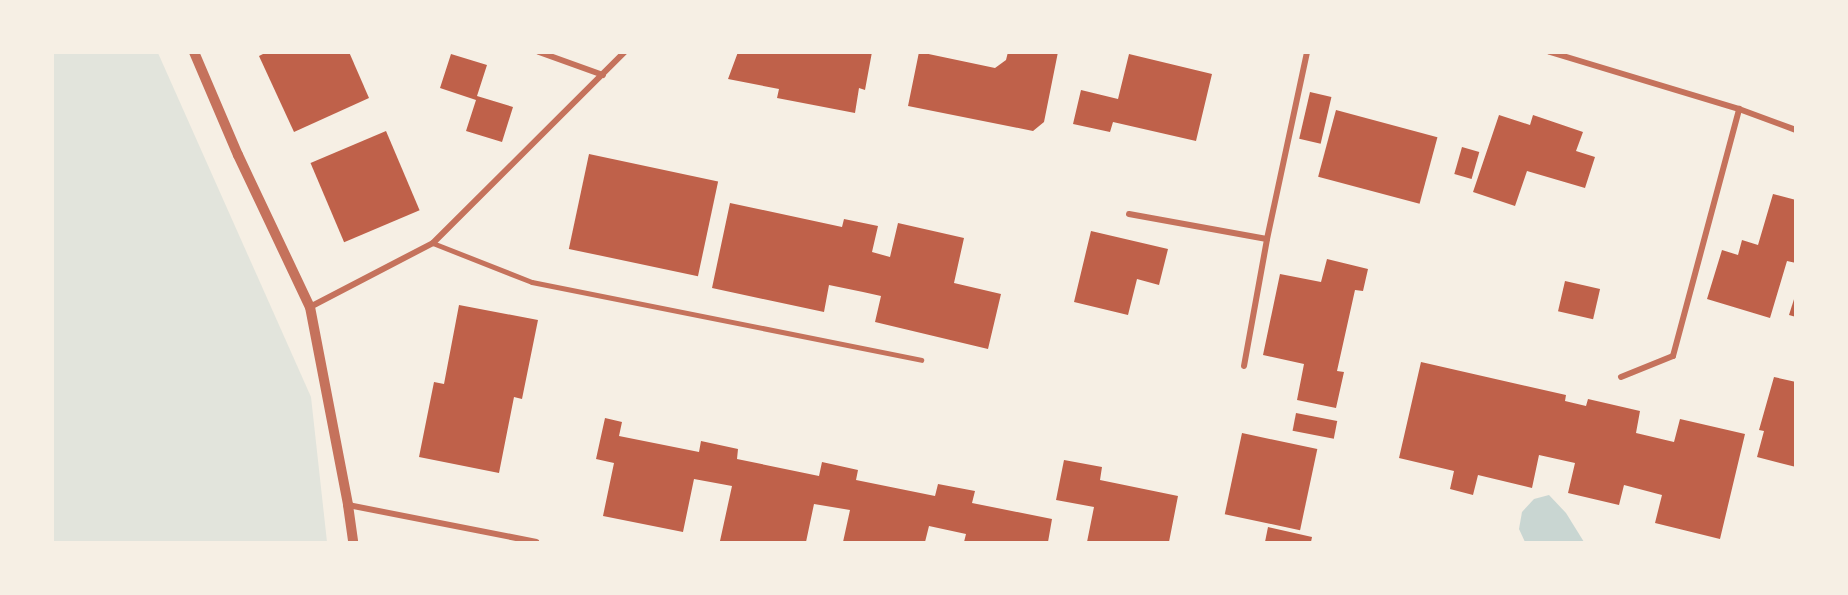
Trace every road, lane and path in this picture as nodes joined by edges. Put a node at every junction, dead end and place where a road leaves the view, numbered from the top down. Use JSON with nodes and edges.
{"nodes":[{"id":1,"x":194,"y":52,"type":"edge"},
{"id":2,"x":539,"y":52,"type":"edge"},
{"id":3,"x":625,"y":52,"type":"edge"},
{"id":4,"x":1307,"y":52,"type":"edge"},
{"id":5,"x":1550,"y":52,"type":"edge"},
{"id":6,"x":603,"y":75,"type":"junction"},
{"id":7,"x":1738,"y":109,"type":"junction"},
{"id":8,"x":1796,"y":130,"type":"edge"},
{"id":9,"x":1129,"y":214,"type":"dead end"},
{"id":10,"x":1267,"y":239,"type":"junction"},
{"id":11,"x":433,"y":243,"type":"junction"},
{"id":12,"x":310,"y":307,"type":"junction"},
{"id":13,"x":921,"y":360,"type":"dead end"},
{"id":14,"x":1244,"y":366,"type":"dead end"},
{"id":15,"x":1621,"y":377,"type":"dead end"},
{"id":16,"x":348,"y":505,"type":"junction"},
{"id":17,"x":353,"y":543,"type":"edge"},
{"id":18,"x":536,"y":543,"type":"edge"}],
"edges":[{"from":1,"to":12,"type":"street"},
{"from":2,"to":6,"type":"street"},
{"from":3,"to":6,"type":"street"},
{"from":4,"to":10,"type":"street"},
{"from":5,"to":7,"type":"street"},
{"from":6,"to":11,"type":"street"},
{"from":7,"to":8,"type":"street"},
{"from":7,"to":15,"type":"street"},
{"from":9,"to":10,"type":"street"},
{"from":10,"to":14,"type":"street"},
{"from":11,"to":12,"type":"street"},
{"from":11,"to":13,"type":"lane"},
{"from":12,"to":16,"type":"street"},
{"from":16,"to":17,"type":"street"},
{"from":16,"to":18,"type":"street"}]}
